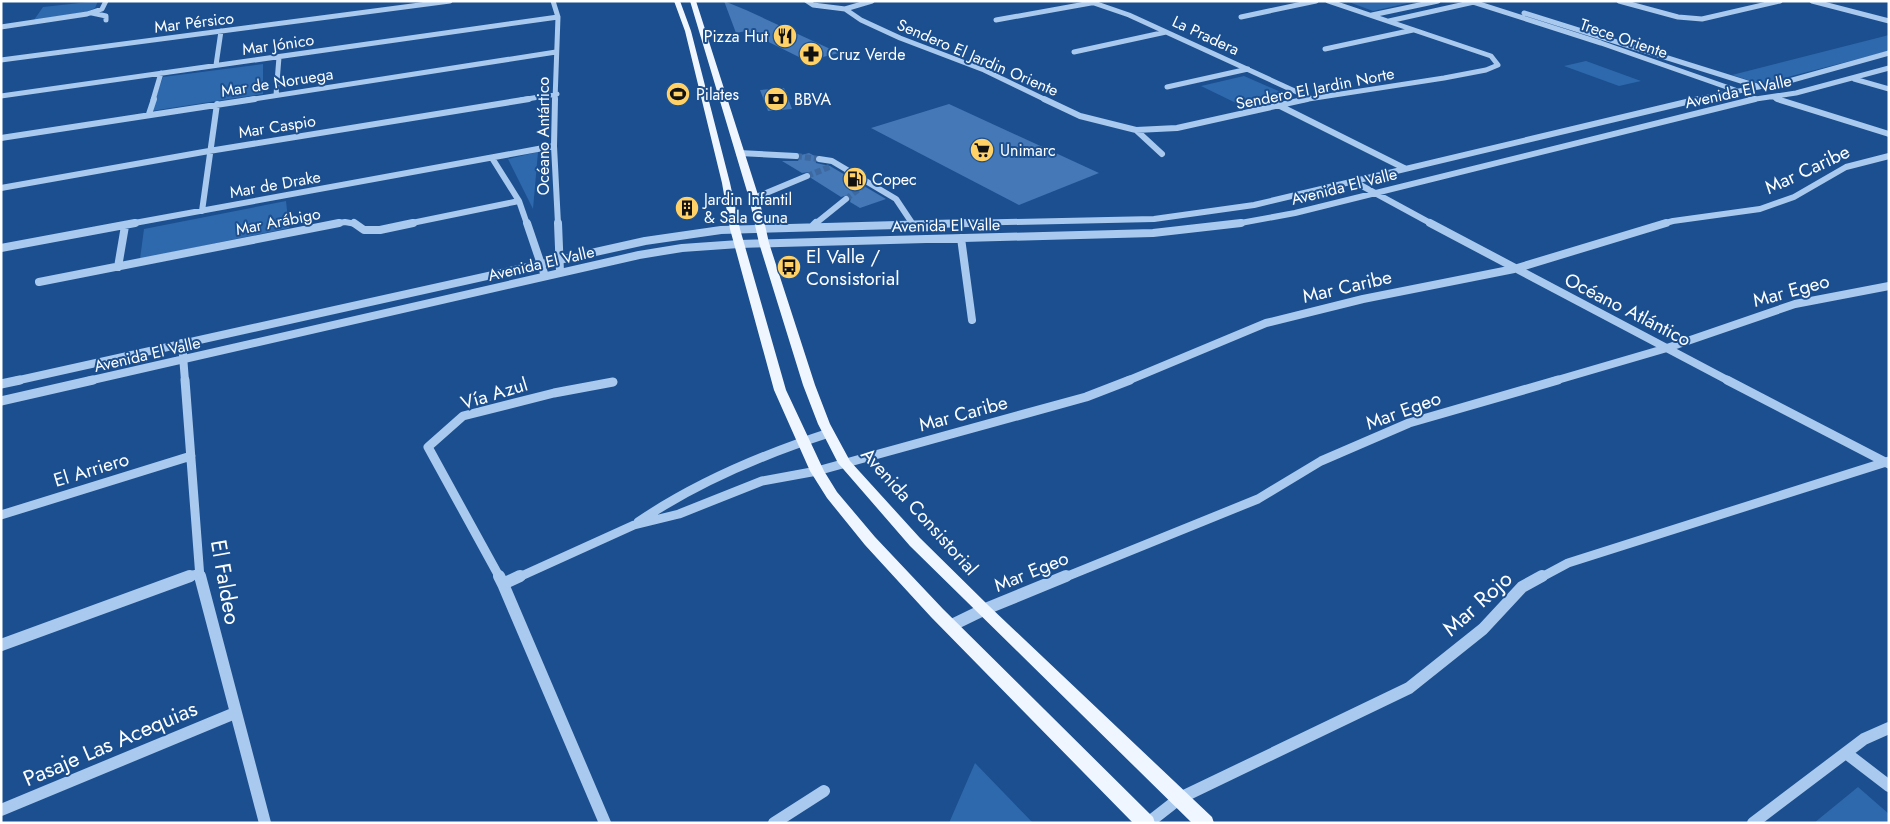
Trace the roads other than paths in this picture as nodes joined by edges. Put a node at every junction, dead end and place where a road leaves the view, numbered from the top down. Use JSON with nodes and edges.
{"nodes":[{"id":1,"x":106,"y":1,"type":"edge"},
{"id":2,"x":450,"y":1,"type":"edge"},
{"id":3,"x":553,"y":1,"type":"edge"},
{"id":4,"x":677,"y":1,"type":"edge"},
{"id":5,"x":693,"y":1,"type":"edge"},
{"id":6,"x":807,"y":1,"type":"edge"},
{"id":7,"x":872,"y":1,"type":"edge"},
{"id":8,"x":1316,"y":1,"type":"edge"},
{"id":9,"x":1328,"y":1,"type":"edge"},
{"id":10,"x":1438,"y":1,"type":"edge"},
{"id":11,"x":1487,"y":1,"type":"edge"},
{"id":12,"x":1619,"y":1,"type":"edge"},
{"id":13,"x":1780,"y":1,"type":"edge"},
{"id":14,"x":1812,"y":1,"type":"edge"},
{"id":15,"x":1090,"y":2,"type":"edge"},
{"id":16,"x":1472,"y":2,"type":"edge"},
{"id":17,"x":845,"y":9,"type":"junction"},
{"id":18,"x":91,"y":13,"type":"junction"},
{"id":19,"x":1371,"y":15,"type":"junction"},
{"id":20,"x":558,"y":17,"type":"junction"},
{"id":21,"x":1241,"y":17,"type":"dead end"},
{"id":22,"x":106,"y":20,"type":"dead end"},
{"id":23,"x":996,"y":20,"type":"dead end"},
{"id":24,"x":1389,"y":21,"type":"junction"},
{"id":25,"x":1889,"y":21,"type":"edge"},
{"id":26,"x":1,"y":26,"type":"edge"},
{"id":27,"x":1413,"y":30,"type":"junction"},
{"id":28,"x":221,"y":31,"type":"junction"},
{"id":29,"x":1166,"y":32,"type":"junction"},
{"id":30,"x":1325,"y":49,"type":"dead end"},
{"id":31,"x":556,"y":52,"type":"junction"},
{"id":32,"x":1074,"y":52,"type":"dead end"},
{"id":33,"x":1889,"y":53,"type":"edge"},
{"id":34,"x":279,"y":57,"type":"junction"},
{"id":35,"x":1,"y":60,"type":"edge"},
{"id":36,"x":216,"y":65,"type":"junction"},
{"id":37,"x":1889,"y":68,"type":"edge"},
{"id":38,"x":1248,"y":70,"type":"junction"},
{"id":39,"x":161,"y":73,"type":"junction"},
{"id":40,"x":1854,"y":79,"type":"junction"},
{"id":41,"x":1167,"y":86,"type":"dead end"},
{"id":42,"x":1760,"y":87,"type":"junction"},
{"id":43,"x":1889,"y":89,"type":"edge"},
{"id":44,"x":1736,"y":90,"type":"junction"},
{"id":45,"x":557,"y":94,"type":"junction"},
{"id":46,"x":276,"y":95,"type":"junction"},
{"id":47,"x":1,"y":96,"type":"edge"},
{"id":48,"x":1771,"y":97,"type":"junction"},
{"id":49,"x":1310,"y":98,"type":"junction"},
{"id":50,"x":218,"y":104,"type":"junction"},
{"id":51,"x":1278,"y":105,"type":"junction"},
{"id":52,"x":150,"y":114,"type":"junction"},
{"id":53,"x":1136,"y":130,"type":"junction"},
{"id":54,"x":1889,"y":134,"type":"edge"},
{"id":55,"x":1,"y":138,"type":"edge"},
{"id":56,"x":554,"y":146,"type":"junction"},
{"id":57,"x":209,"y":151,"type":"junction"},
{"id":58,"x":739,"y":153,"type":"junction"},
{"id":59,"x":1162,"y":154,"type":"dead end"},
{"id":60,"x":796,"y":156,"type":"tunnel mouth"},
{"id":61,"x":1889,"y":156,"type":"edge"},
{"id":62,"x":492,"y":158,"type":"junction"},
{"id":63,"x":819,"y":158,"type":"tunnel mouth"},
{"id":64,"x":1404,"y":168,"type":"junction"},
{"id":65,"x":807,"y":176,"type":"tunnel mouth"},
{"id":66,"x":1353,"y":181,"type":"junction"},
{"id":67,"x":1,"y":188,"type":"edge"},
{"id":68,"x":1374,"y":193,"type":"junction"},
{"id":69,"x":754,"y":198,"type":"junction"},
{"id":70,"x":846,"y":200,"type":"tunnel mouth"},
{"id":71,"x":519,"y":201,"type":"junction"},
{"id":72,"x":1254,"y":205,"type":"junction"},
{"id":73,"x":202,"y":211,"type":"junction"},
{"id":74,"x":1271,"y":218,"type":"junction"},
{"id":75,"x":912,"y":223,"type":"junction"},
{"id":76,"x":125,"y":226,"type":"junction"},
{"id":77,"x":813,"y":226,"type":"junction"},
{"id":78,"x":760,"y":228,"type":"junction"},
{"id":79,"x":734,"y":229,"type":"junction"},
{"id":80,"x":961,"y":238,"type":"junction"},
{"id":81,"x":764,"y":243,"type":"junction"},
{"id":82,"x":739,"y":244,"type":"junction"},
{"id":83,"x":1,"y":248,"type":"edge"},
{"id":84,"x":558,"y":258,"type":"junction"},
{"id":85,"x":541,"y":262,"type":"junction"},
{"id":86,"x":118,"y":267,"type":"junction"},
{"id":87,"x":1514,"y":268,"type":"junction"},
{"id":88,"x":560,"y":272,"type":"junction"},
{"id":89,"x":545,"y":276,"type":"junction"},
{"id":90,"x":39,"y":282,"type":"dead end"},
{"id":91,"x":1889,"y":286,"type":"edge"},
{"id":92,"x":972,"y":320,"type":"dead end"},
{"id":93,"x":182,"y":343,"type":"junction"},
{"id":94,"x":1667,"y":348,"type":"junction"},
{"id":95,"x":183,"y":360,"type":"junction"},
{"id":96,"x":613,"y":382,"type":"dead end"},
{"id":97,"x":1,"y":384,"type":"edge"},
{"id":98,"x":1,"y":401,"type":"edge"},
{"id":99,"x":829,"y":433,"type":"junction"},
{"id":100,"x":802,"y":442,"type":"junction"},
{"id":101,"x":191,"y":456,"type":"junction"},
{"id":102,"x":846,"y":463,"type":"junction"},
{"id":103,"x":1888,"y":463,"type":"edge"},
{"id":104,"x":817,"y":471,"type":"junction"},
{"id":105,"x":1,"y":515,"type":"edge"},
{"id":106,"x":634,"y":525,"type":"junction"},
{"id":107,"x":199,"y":573,"type":"junction"},
{"id":108,"x":503,"y":584,"type":"junction"},
{"id":109,"x":983,"y":610,"type":"junction"},
{"id":110,"x":950,"y":626,"type":"junction"},
{"id":111,"x":1,"y":645,"type":"edge"},
{"id":112,"x":235,"y":713,"type":"junction"},
{"id":113,"x":1889,"y":728,"type":"edge"},
{"id":114,"x":1846,"y":753,"type":"junction"},
{"id":115,"x":1889,"y":786,"type":"edge"},
{"id":116,"x":824,"y":791,"type":"dead end"},
{"id":117,"x":1180,"y":798,"type":"junction"},
{"id":118,"x":1,"y":810,"type":"edge"},
{"id":119,"x":265,"y":823,"type":"edge"},
{"id":120,"x":605,"y":823,"type":"edge"},
{"id":121,"x":774,"y":823,"type":"edge"},
{"id":122,"x":1147,"y":823,"type":"edge"},
{"id":123,"x":1205,"y":823,"type":"edge"},
{"id":124,"x":1753,"y":823,"type":"edge"}],
"edges":[{"from":1,"to":18,"type":"street"},
{"from":2,"to":28,"type":"street","name":"Mar Pérsico"},
{"from":3,"to":20,"type":"street","name":"Océano Antártico"},
{"from":4,"to":79,"type":"main road"},
{"from":5,"to":58,"type":"main road","name":"Avenida Consistorial"},
{"from":6,"to":17,"type":"street","name":"Sendero El Jardin Oriente"},
{"from":7,"to":17,"type":"street"},
{"from":8,"to":21,"type":"street"},
{"from":9,"to":19,"type":"street"},
{"from":10,"to":19,"type":"street"},
{"from":11,"to":42,"type":"street","name":"Trece Oriente"},
{"from":12,"to":13,"type":"street"},
{"from":14,"to":25,"type":"street"},
{"from":15,"to":23,"type":"street"},
{"from":15,"to":29,"type":"street","name":"La Pradera"},
{"from":16,"to":24,"type":"street"},
{"from":16,"to":44,"type":"street","name":"Trece Oriente"},
{"from":17,"to":53,"type":"street","name":"Sendero El Jardin Oriente"},
{"from":18,"to":22,"type":"street"},
{"from":18,"to":26,"type":"street"},
{"from":19,"to":24,"type":"street"},
{"from":20,"to":31,"type":"street","name":"Océano Antártico"},
{"from":20,"to":34,"type":"street","name":"Mar Jónico"},
{"from":24,"to":27,"type":"street"},
{"from":27,"to":30,"type":"street"},
{"from":27,"to":49,"type":"street","name":"Sendero El Jardin Norte"},
{"from":28,"to":35,"type":"street","name":"Mar Pérsico"},
{"from":28,"to":36,"type":"street"},
{"from":29,"to":32,"type":"street"},
{"from":29,"to":38,"type":"street","name":"La Pradera"},
{"from":31,"to":45,"type":"street","name":"Océano Antártico"},
{"from":31,"to":46,"type":"street","name":"Mar de Noruega"},
{"from":33,"to":42,"type":"street","name":"Avenida El Valle"},
{"from":34,"to":36,"type":"street","name":"Mar Jónico"},
{"from":34,"to":46,"type":"street"},
{"from":36,"to":39,"type":"street","name":"Mar Jónico"},
{"from":37,"to":40,"type":"street","name":"Avenida El Valle"},
{"from":38,"to":41,"type":"street"},
{"from":38,"to":49,"type":"street","name":"La Pradera"},
{"from":39,"to":47,"type":"street","name":"Mar Jónico"},
{"from":39,"to":52,"type":"street"},
{"from":40,"to":43,"type":"street"},
{"from":40,"to":48,"type":"street","name":"Avenida El Valle"},
{"from":42,"to":44,"type":"street","name":"Avenida El Valle"},
{"from":42,"to":48,"type":"street","name":"Trece Oriente"},
{"from":44,"to":48,"type":"street","name":"Trece Oriente"},
{"from":44,"to":64,"type":"street","name":"Avenida El Valle"},
{"from":45,"to":56,"type":"street","name":"Océano Antártico"},
{"from":45,"to":57,"type":"street","name":"Mar Caspio"},
{"from":46,"to":50,"type":"street","name":"Mar de Noruega"},
{"from":48,"to":54,"type":"street","name":"Trece Oriente"},
{"from":48,"to":68,"type":"street","name":"Avenida El Valle"},
{"from":49,"to":51,"type":"street","name":"Sendero El Jardin Norte"},
{"from":50,"to":52,"type":"street","name":"Mar de Noruega"},
{"from":50,"to":57,"type":"street"},
{"from":51,"to":53,"type":"street","name":"Sendero El Jardin Norte"},
{"from":51,"to":64,"type":"street"},
{"from":52,"to":55,"type":"street","name":"Mar de Noruega"},
{"from":53,"to":59,"type":"street","name":"Sendero El Jardin Oriente"},
{"from":56,"to":62,"type":"street","name":"Mar de Drake"},
{"from":56,"to":84,"type":"street","name":"Océano Antártico"},
{"from":57,"to":67,"type":"street","name":"Mar Caspio"},
{"from":57,"to":73,"type":"street"},
{"from":58,"to":60,"type":"street"},
{"from":58,"to":69,"type":"main road","name":"Avenida Consistorial"},
{"from":61,"to":87,"type":"street","name":"Mar Caribe"},
{"from":62,"to":71,"type":"street","name":"Océano Antártico"},
{"from":62,"to":73,"type":"street","name":"Mar de Drake"},
{"from":63,"to":75,"type":"street"},
{"from":64,"to":66,"type":"street","name":"Avenida El Valle"},
{"from":65,"to":69,"type":"street"},
{"from":66,"to":68,"type":"street","name":"Océano Atlántico"},
{"from":66,"to":72,"type":"street","name":"Avenida El Valle"},
{"from":68,"to":74,"type":"street","name":"Avenida El Valle"},
{"from":68,"to":87,"type":"street","name":"Océano Atlántico"},
{"from":69,"to":78,"type":"main road","name":"Avenida Consistorial"},
{"from":70,"to":77,"type":"street"},
{"from":71,"to":85,"type":"street","name":"Océano Antártico"},
{"from":71,"to":86,"type":"street","name":"Mar Arábigo"},
{"from":72,"to":74,"type":"street"},
{"from":72,"to":75,"type":"street","name":"Avenida El Valle"},
{"from":73,"to":76,"type":"street","name":"Mar de Drake"},
{"from":74,"to":80,"type":"street","name":"Avenida El Valle"},
{"from":75,"to":77,"type":"street","name":"Avenida El Valle"},
{"from":76,"to":83,"type":"street","name":"Mar de Drake"},
{"from":76,"to":86,"type":"street"},
{"from":77,"to":78,"type":"street","name":"Avenida El Valle"},
{"from":78,"to":79,"type":"street","name":"Avenida El Valle"},
{"from":78,"to":81,"type":"main road","name":"Avenida Consistorial"},
{"from":79,"to":82,"type":"main road"},
{"from":79,"to":84,"type":"street","name":"Avenida El Valle"},
{"from":80,"to":81,"type":"street","name":"Avenida El Valle"},
{"from":80,"to":92,"type":"street"},
{"from":81,"to":82,"type":"street","name":"Avenida El Valle"},
{"from":81,"to":99,"type":"main road","name":"Avenida Consistorial"},
{"from":82,"to":88,"type":"street","name":"Avenida El Valle"},
{"from":82,"to":100,"type":"main road"},
{"from":84,"to":85,"type":"street","name":"Avenida El Valle"},
{"from":84,"to":88,"type":"street","name":"Océano Antártico"},
{"from":85,"to":89,"type":"street","name":"Océano Antártico"},
{"from":85,"to":93,"type":"street","name":"Avenida El Valle"},
{"from":86,"to":90,"type":"street","name":"Mar Arábigo"},
{"from":87,"to":94,"type":"street","name":"Océano Atlántico"},
{"from":87,"to":102,"type":"street","name":"Mar Caribe"},
{"from":88,"to":89,"type":"street","name":"Avenida El Valle"},
{"from":89,"to":95,"type":"street","name":"Avenida El Valle"},
{"from":91,"to":94,"type":"street","name":"Mar Egeo"},
{"from":93,"to":95,"type":"street","name":"El Faldeo"},
{"from":93,"to":97,"type":"street","name":"Avenida El Valle"},
{"from":94,"to":103,"type":"street","name":"Océano Atlántico"},
{"from":94,"to":109,"type":"street","name":"Mar Egeo"},
{"from":95,"to":98,"type":"street","name":"Avenida El Valle"},
{"from":95,"to":101,"type":"street","name":"El Faldeo"},
{"from":96,"to":108,"type":"street","name":"Vía Azul"},
{"from":99,"to":100,"type":"street"},
{"from":99,"to":102,"type":"main road","name":"Avenida Consistorial"},
{"from":100,"to":104,"type":"main road"},
{"from":100,"to":106,"type":"street"},
{"from":101,"to":105,"type":"street","name":"El Arriero"},
{"from":101,"to":107,"type":"street","name":"El Faldeo"},
{"from":102,"to":104,"type":"street","name":"Mar Caribe"},
{"from":102,"to":109,"type":"main road","name":"Avenida Consistorial"},
{"from":103,"to":117,"type":"street","name":"Mar Rojo"},
{"from":104,"to":106,"type":"street"},
{"from":104,"to":110,"type":"main road"},
{"from":106,"to":108,"type":"street"},
{"from":107,"to":111,"type":"street"},
{"from":107,"to":112,"type":"street","name":"El Faldeo"},
{"from":108,"to":120,"type":"street","name":"Vía Azul"},
{"from":109,"to":110,"type":"street","name":"Mar Egeo"},
{"from":109,"to":117,"type":"main road","name":"Avenida Consistorial"},
{"from":110,"to":122,"type":"main road"},
{"from":112,"to":118,"type":"street","name":"Pasaje Las Acequias"},
{"from":112,"to":119,"type":"street","name":"El Faldeo"},
{"from":113,"to":114,"type":"street"},
{"from":114,"to":115,"type":"street"},
{"from":114,"to":124,"type":"street"},
{"from":116,"to":121,"type":"street"},
{"from":117,"to":122,"type":"street","name":"Mar Rojo"},
{"from":117,"to":123,"type":"main road","name":"Avenida Consistorial"}]}
